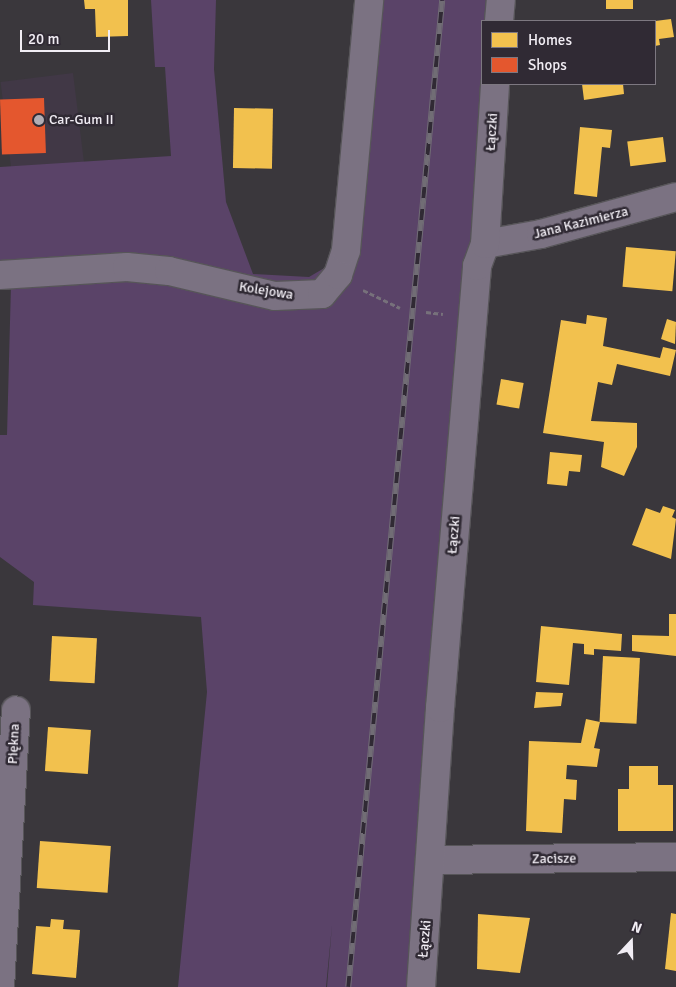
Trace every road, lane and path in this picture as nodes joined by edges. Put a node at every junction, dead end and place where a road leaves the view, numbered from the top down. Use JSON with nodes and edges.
{"nodes":[{"id":1,"x":369,"y":0,"type":"edge"},
{"id":2,"x":501,"y":0,"type":"edge"},
{"id":3,"x":500,"y":20,"type":"edge"},
{"id":4,"x":495,"y":85,"type":"edge"},
{"id":5,"x":676,"y":197,"type":"edge"},
{"id":6,"x":485,"y":244,"type":"junction"},
{"id":7,"x":0,"y":275,"type":"edge"},
{"id":8,"x":330,"y":284,"type":"junction"},
{"id":9,"x":400,"y":308,"type":"dead end"},
{"id":10,"x":16,"y":710,"type":"dead end"},
{"id":11,"x":676,"y":857,"type":"edge"},
{"id":12,"x":432,"y":860,"type":"junction"},
{"id":13,"x":0,"y":987,"type":"edge"},
{"id":14,"x":421,"y":987,"type":"edge"}],
"edges":[{"from":1,"to":8,"type":"street"},
{"from":2,"to":3,"type":"street"},
{"from":4,"to":6,"type":"street","name":"Łączki"},
{"from":5,"to":6,"type":"street","name":"Jana Kazimierza"},
{"from":6,"to":12,"type":"street","name":"Łączki"},
{"from":7,"to":8,"type":"street","name":"Kolejowa"},
{"from":8,"to":9,"type":"path"},
{"from":10,"to":13,"type":"street","name":"Piękna"},
{"from":11,"to":12,"type":"street","name":"Zacisze"},
{"from":12,"to":14,"type":"street","name":"Łączki"}]}
